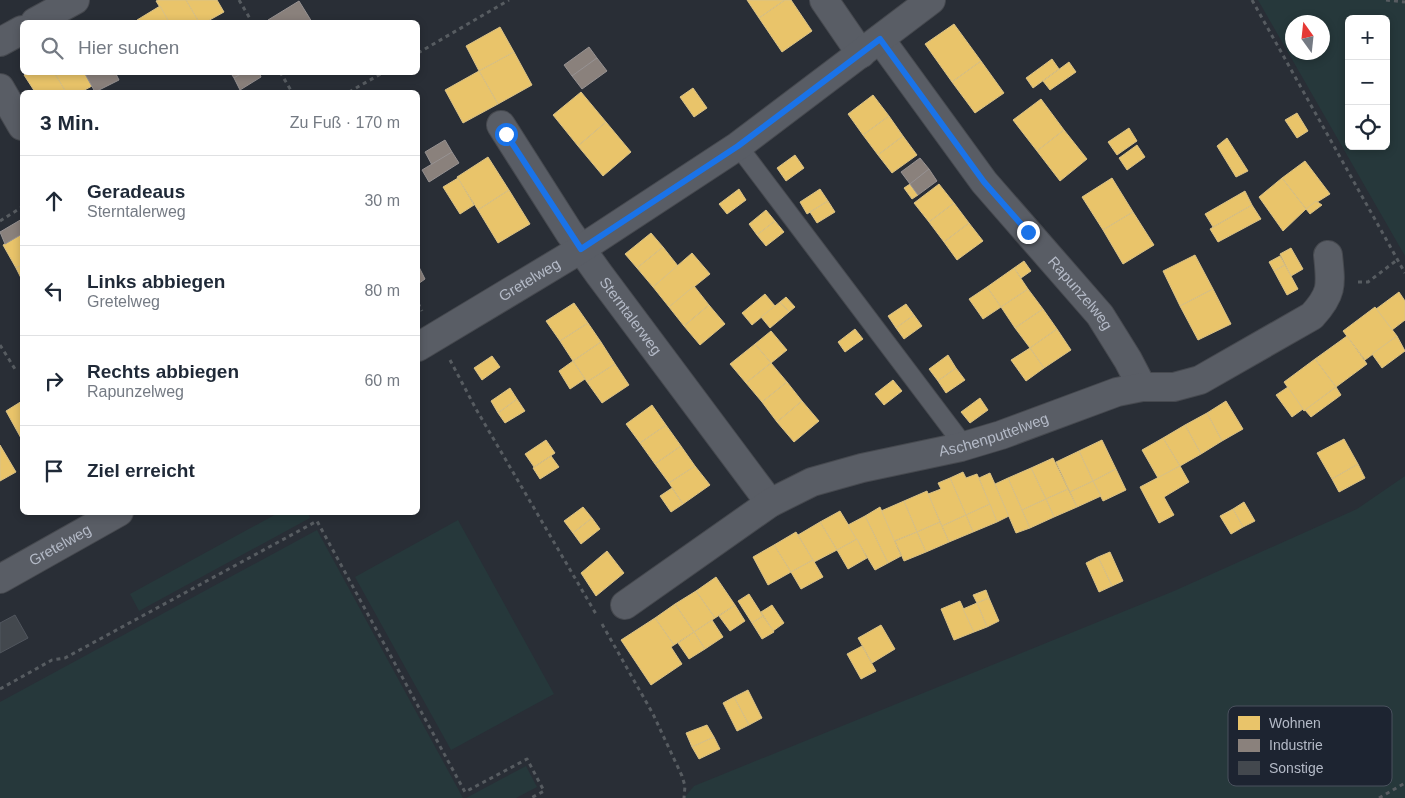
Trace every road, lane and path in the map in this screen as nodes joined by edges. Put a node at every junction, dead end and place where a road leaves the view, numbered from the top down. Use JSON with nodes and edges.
{"nodes":[{"id":1,"x":75,"y":0,"type":"edge"},
{"id":2,"x":239,"y":0,"type":"edge"},
{"id":3,"x":509,"y":0,"type":"edge"},
{"id":4,"x":824,"y":0,"type":"edge"},
{"id":5,"x":931,"y":0,"type":"edge"},
{"id":6,"x":1252,"y":0,"type":"edge"},
{"id":7,"x":1386,"y":0,"type":"edge"},
{"id":8,"x":1405,"y":2,"type":"edge"},
{"id":9,"x":39,"y":20,"type":"edge"},
{"id":10,"x":251,"y":20,"type":"edge"},
{"id":11,"x":20,"y":31,"type":"edge"},
{"id":12,"x":0,"y":42,"type":"edge"},
{"id":13,"x":870,"y":46,"type":"junction"},
{"id":14,"x":420,"y":52,"type":"edge"},
{"id":15,"x":282,"y":75,"type":"edge"},
{"id":16,"x":379,"y":75,"type":"edge"},
{"id":17,"x":0,"y":88,"type":"edge"},
{"id":18,"x":291,"y":90,"type":"edge"},
{"id":19,"x":352,"y":90,"type":"edge"},
{"id":20,"x":20,"y":123,"type":"edge"},
{"id":21,"x":501,"y":124,"type":"dead end"},
{"id":22,"x":738,"y":146,"type":"junction"},
{"id":23,"x":20,"y":208,"type":"edge"},
{"id":24,"x":0,"y":221,"type":"edge"},
{"id":25,"x":581,"y":249,"type":"junction"},
{"id":26,"x":1328,"y":255,"type":"dead end"},
{"id":27,"x":1397,"y":260,"type":"junction"},
{"id":28,"x":1405,"y":273,"type":"edge"},
{"id":29,"x":1331,"y":282,"type":"junction"},
{"id":30,"x":0,"y":345,"type":"edge"},
{"id":31,"x":420,"y":346,"type":"edge"},
{"id":32,"x":448,"y":356,"type":"dead end"},
{"id":33,"x":15,"y":369,"type":"dead end"},
{"id":34,"x":1142,"y":387,"type":"junction"},
{"id":35,"x":961,"y":447,"type":"junction"},
{"id":36,"x":770,"y":503,"type":"junction"},
{"id":37,"x":115,"y":515,"type":"edge"},
{"id":38,"x":0,"y":578,"type":"edge"},
{"id":39,"x":625,"y":605,"type":"dead end"},
{"id":40,"x":0,"y":689,"type":"edge"},
{"id":41,"x":1405,"y":783,"type":"edge"},
{"id":42,"x":531,"y":798,"type":"edge"},
{"id":43,"x":684,"y":798,"type":"edge"},
{"id":44,"x":1379,"y":798,"type":"edge"}],
"edges":[{"from":1,"to":9,"type":"street"},
{"from":2,"to":10,"type":"path"},
{"from":3,"to":14,"type":"path"},
{"from":4,"to":13,"type":"street","name":"Rapunzelweg"},
{"from":5,"to":13,"type":"street","name":"Gretelweg"},
{"from":6,"to":27,"type":"path"},
{"from":7,"to":8,"type":"path"},
{"from":11,"to":12,"type":"street"},
{"from":13,"to":22,"type":"street","name":"Gretelweg"},
{"from":13,"to":34,"type":"street","name":"Rapunzelweg"},
{"from":15,"to":18,"type":"path"},
{"from":16,"to":19,"type":"path"},
{"from":17,"to":20,"type":"street"},
{"from":21,"to":25,"type":"street","name":"Sterntalerweg"},
{"from":22,"to":25,"type":"street","name":"Gretelweg"},
{"from":22,"to":35,"type":"lane"},
{"from":23,"to":24,"type":"path"},
{"from":25,"to":31,"type":"street","name":"Gretelweg"},
{"from":25,"to":36,"type":"street","name":"Sterntalerweg"},
{"from":26,"to":29,"type":"street","name":"Aschenputtelweg"},
{"from":27,"to":28,"type":"path"},
{"from":27,"to":29,"type":"path"},
{"from":29,"to":34,"type":"street","name":"Aschenputtelweg"},
{"from":30,"to":33,"type":"path"},
{"from":32,"to":43,"type":"path"},
{"from":34,"to":35,"type":"street","name":"Aschenputtelweg"},
{"from":35,"to":36,"type":"street","name":"Aschenputtelweg"},
{"from":36,"to":39,"type":"street","name":"Aschenputtelweg"},
{"from":37,"to":38,"type":"street","name":"Gretelweg"},
{"from":40,"to":42,"type":"path"},
{"from":41,"to":44,"type":"path"}]}
